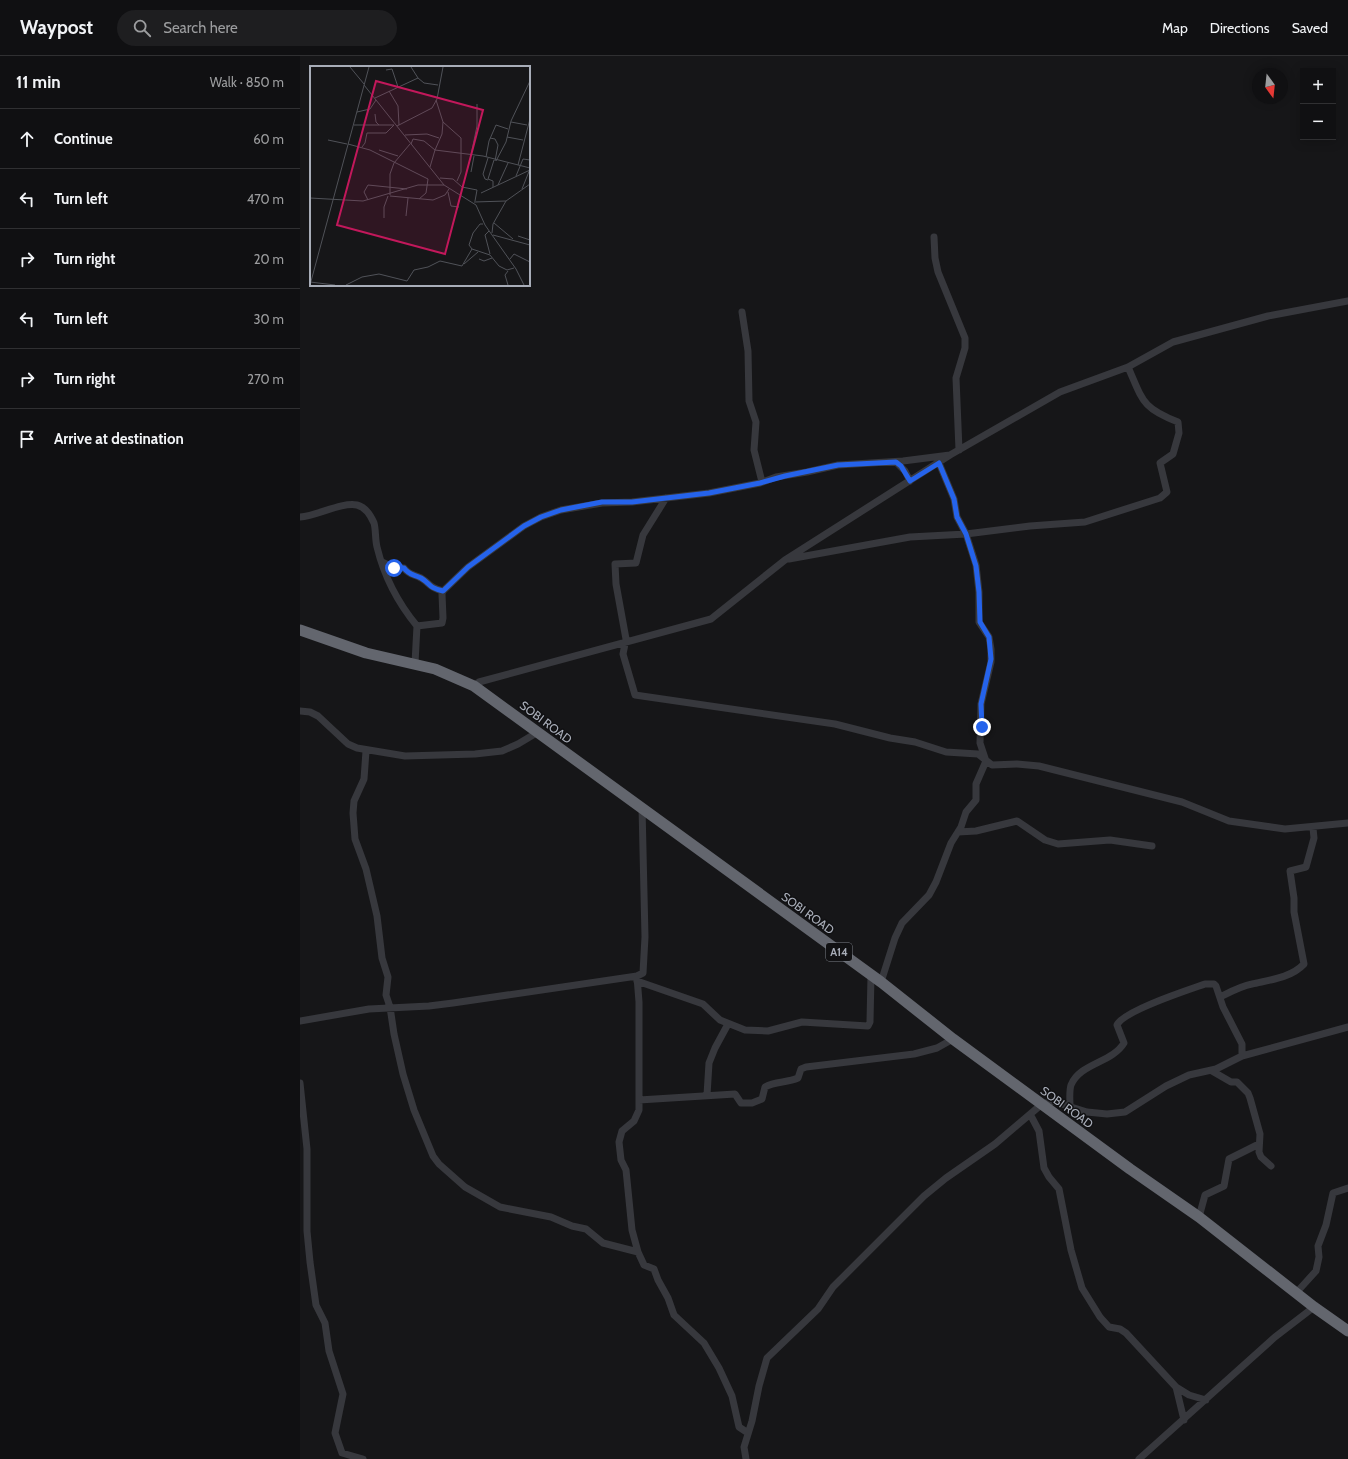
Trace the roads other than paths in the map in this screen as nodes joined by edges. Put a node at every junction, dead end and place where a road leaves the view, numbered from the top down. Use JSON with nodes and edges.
{"nodes":[{"id":1,"x":934,"y":237,"type":"dead end"},
{"id":2,"x":1348,"y":301,"type":"edge"},
{"id":3,"x":742,"y":312,"type":"dead end"},
{"id":4,"x":1128,"y":367,"type":"junction"},
{"id":5,"x":959,"y":450,"type":"junction"},
{"id":6,"x":950,"y":455,"type":"junction"},
{"id":7,"x":896,"y":462,"type":"junction"},
{"id":8,"x":939,"y":463,"type":"junction"},
{"id":9,"x":910,"y":481,"type":"junction"},
{"id":10,"x":762,"y":482,"type":"junction"},
{"id":11,"x":666,"y":498,"type":"junction"},
{"id":12,"x":300,"y":517,"type":"edge"},
{"id":13,"x":966,"y":534,"type":"junction"},
{"id":14,"x":784,"y":560,"type":"junction"},
{"id":15,"x":382,"y":562,"type":"junction"},
{"id":16,"x":443,"y":591,"type":"junction"},
{"id":17,"x":417,"y":626,"type":"junction"},
{"id":18,"x":300,"y":630,"type":"edge"},
{"id":19,"x":624,"y":644,"type":"junction"},
{"id":20,"x":415,"y":663,"type":"junction"},
{"id":21,"x":474,"y":686,"type":"junction"},
{"id":22,"x":300,"y":711,"type":"edge"},
{"id":23,"x":538,"y":732,"type":"junction"},
{"id":24,"x":366,"y":750,"type":"junction"},
{"id":25,"x":986,"y":762,"type":"junction"},
{"id":26,"x":642,"y":807,"type":"junction"},
{"id":27,"x":1348,"y":823,"type":"edge"},
{"id":28,"x":1313,"y":828,"type":"junction"},
{"id":29,"x":958,"y":832,"type":"junction"},
{"id":30,"x":1152,"y":846,"type":"dead end"},
{"id":31,"x":871,"y":976,"type":"junction"},
{"id":32,"x":637,"y":978,"type":"junction"},
{"id":33,"x":882,"y":982,"type":"junction"},
{"id":34,"x":1220,"y":997,"type":"junction"},
{"id":35,"x":390,"y":1008,"type":"junction"},
{"id":36,"x":300,"y":1021,"type":"edge"},
{"id":37,"x":728,"y":1024,"type":"junction"},
{"id":38,"x":1348,"y":1027,"type":"edge"},
{"id":39,"x":953,"y":1039,"type":"junction"},
{"id":40,"x":1242,"y":1056,"type":"junction"},
{"id":41,"x":1212,"y":1071,"type":"junction"},
{"id":42,"x":300,"y":1083,"type":"edge"},
{"id":43,"x":707,"y":1096,"type":"junction"},
{"id":44,"x":639,"y":1100,"type":"junction"},
{"id":45,"x":1042,"y":1104,"type":"junction"},
{"id":46,"x":1070,"y":1107,"type":"junction"},
{"id":47,"x":1030,"y":1114,"type":"junction"},
{"id":48,"x":1260,"y":1144,"type":"junction"},
{"id":49,"x":1271,"y":1166,"type":"dead end"},
{"id":50,"x":1348,"y":1188,"type":"edge"},
{"id":51,"x":1199,"y":1217,"type":"junction"},
{"id":52,"x":638,"y":1252,"type":"junction"},
{"id":53,"x":1296,"y":1293,"type":"junction"},
{"id":54,"x":1314,"y":1307,"type":"junction"},
{"id":55,"x":1348,"y":1331,"type":"edge"},
{"id":56,"x":1176,"y":1387,"type":"junction"},
{"id":57,"x":1206,"y":1400,"type":"junction"},
{"id":58,"x":1184,"y":1420,"type":"junction"},
{"id":59,"x":748,"y":1433,"type":"junction"},
{"id":60,"x":363,"y":1459,"type":"edge"},
{"id":61,"x":746,"y":1459,"type":"edge"},
{"id":62,"x":1140,"y":1459,"type":"edge"}],
"edges":[{"from":1,"to":5,"type":"street"},
{"from":2,"to":4,"type":"street"},
{"from":3,"to":10,"type":"street"},
{"from":4,"to":5,"type":"street"},
{"from":4,"to":13,"type":"street"},
{"from":5,"to":6,"type":"street"},
{"from":6,"to":7,"type":"street"},
{"from":6,"to":8,"type":"street"},
{"from":7,"to":9,"type":"street"},
{"from":7,"to":10,"type":"street"},
{"from":8,"to":9,"type":"street"},
{"from":8,"to":13,"type":"street"},
{"from":9,"to":14,"type":"street"},
{"from":10,"to":11,"type":"street"},
{"from":11,"to":16,"type":"street"},
{"from":11,"to":19,"type":"street"},
{"from":12,"to":15,"type":"street"},
{"from":13,"to":14,"type":"street"},
{"from":13,"to":25,"type":"street"},
{"from":14,"to":19,"type":"street"},
{"from":15,"to":16,"type":"street"},
{"from":15,"to":17,"type":"street"},
{"from":16,"to":17,"type":"street"},
{"from":17,"to":20,"type":"street"},
{"from":18,"to":20,"type":"highway","name":"SOBI ROAD","number":"A14"},
{"from":19,"to":21,"type":"street"},
{"from":19,"to":25,"type":"street"},
{"from":20,"to":21,"type":"highway","name":"SOBI ROAD","number":"A14"},
{"from":21,"to":23,"type":"highway","name":"SOBI ROAD","number":"A14"},
{"from":22,"to":24,"type":"street"},
{"from":23,"to":24,"type":"street"},
{"from":23,"to":26,"type":"highway","name":"SOBI ROAD","number":"A14"},
{"from":24,"to":35,"type":"street"},
{"from":25,"to":28,"type":"street"},
{"from":25,"to":29,"type":"street"},
{"from":26,"to":31,"type":"highway","name":"SOBI ROAD","number":"A14"},
{"from":26,"to":32,"type":"street"},
{"from":27,"to":28,"type":"street"},
{"from":28,"to":34,"type":"street"},
{"from":29,"to":30,"type":"street"},
{"from":29,"to":33,"type":"street"},
{"from":31,"to":33,"type":"highway","name":"SOBI ROAD","number":"A14"},
{"from":31,"to":37,"type":"street"},
{"from":32,"to":35,"type":"street"},
{"from":32,"to":37,"type":"street"},
{"from":32,"to":44,"type":"street"},
{"from":33,"to":39,"type":"highway","name":"SOBI ROAD","number":"A14"},
{"from":34,"to":40,"type":"street"},
{"from":34,"to":46,"type":"street"},
{"from":35,"to":36,"type":"street"},
{"from":35,"to":52,"type":"street"},
{"from":37,"to":43,"type":"street"},
{"from":38,"to":40,"type":"street"},
{"from":39,"to":43,"type":"street"},
{"from":39,"to":45,"type":"highway","name":"SOBI ROAD","number":"A14"},
{"from":40,"to":41,"type":"street"},
{"from":41,"to":46,"type":"street"},
{"from":41,"to":48,"type":"street"},
{"from":42,"to":60,"type":"street"},
{"from":43,"to":44,"type":"street"},
{"from":44,"to":52,"type":"street"},
{"from":45,"to":46,"type":"street"},
{"from":45,"to":47,"type":"street"},
{"from":45,"to":51,"type":"highway","name":"SOBI ROAD","number":"A14"},
{"from":47,"to":56,"type":"street"},
{"from":47,"to":59,"type":"street"},
{"from":48,"to":49,"type":"street"},
{"from":48,"to":51,"type":"street"},
{"from":50,"to":53,"type":"street"},
{"from":51,"to":53,"type":"highway","name":"SOBI ROAD","number":"A14"},
{"from":52,"to":59,"type":"street"},
{"from":53,"to":54,"type":"highway","name":"SOBI ROAD","number":"A14"},
{"from":54,"to":55,"type":"highway","name":"SOBI ROAD","number":"A14"},
{"from":54,"to":57,"type":"street"},
{"from":56,"to":57,"type":"street"},
{"from":56,"to":58,"type":"street"},
{"from":57,"to":58,"type":"street"},
{"from":58,"to":62,"type":"street"},
{"from":59,"to":61,"type":"street"}]}
